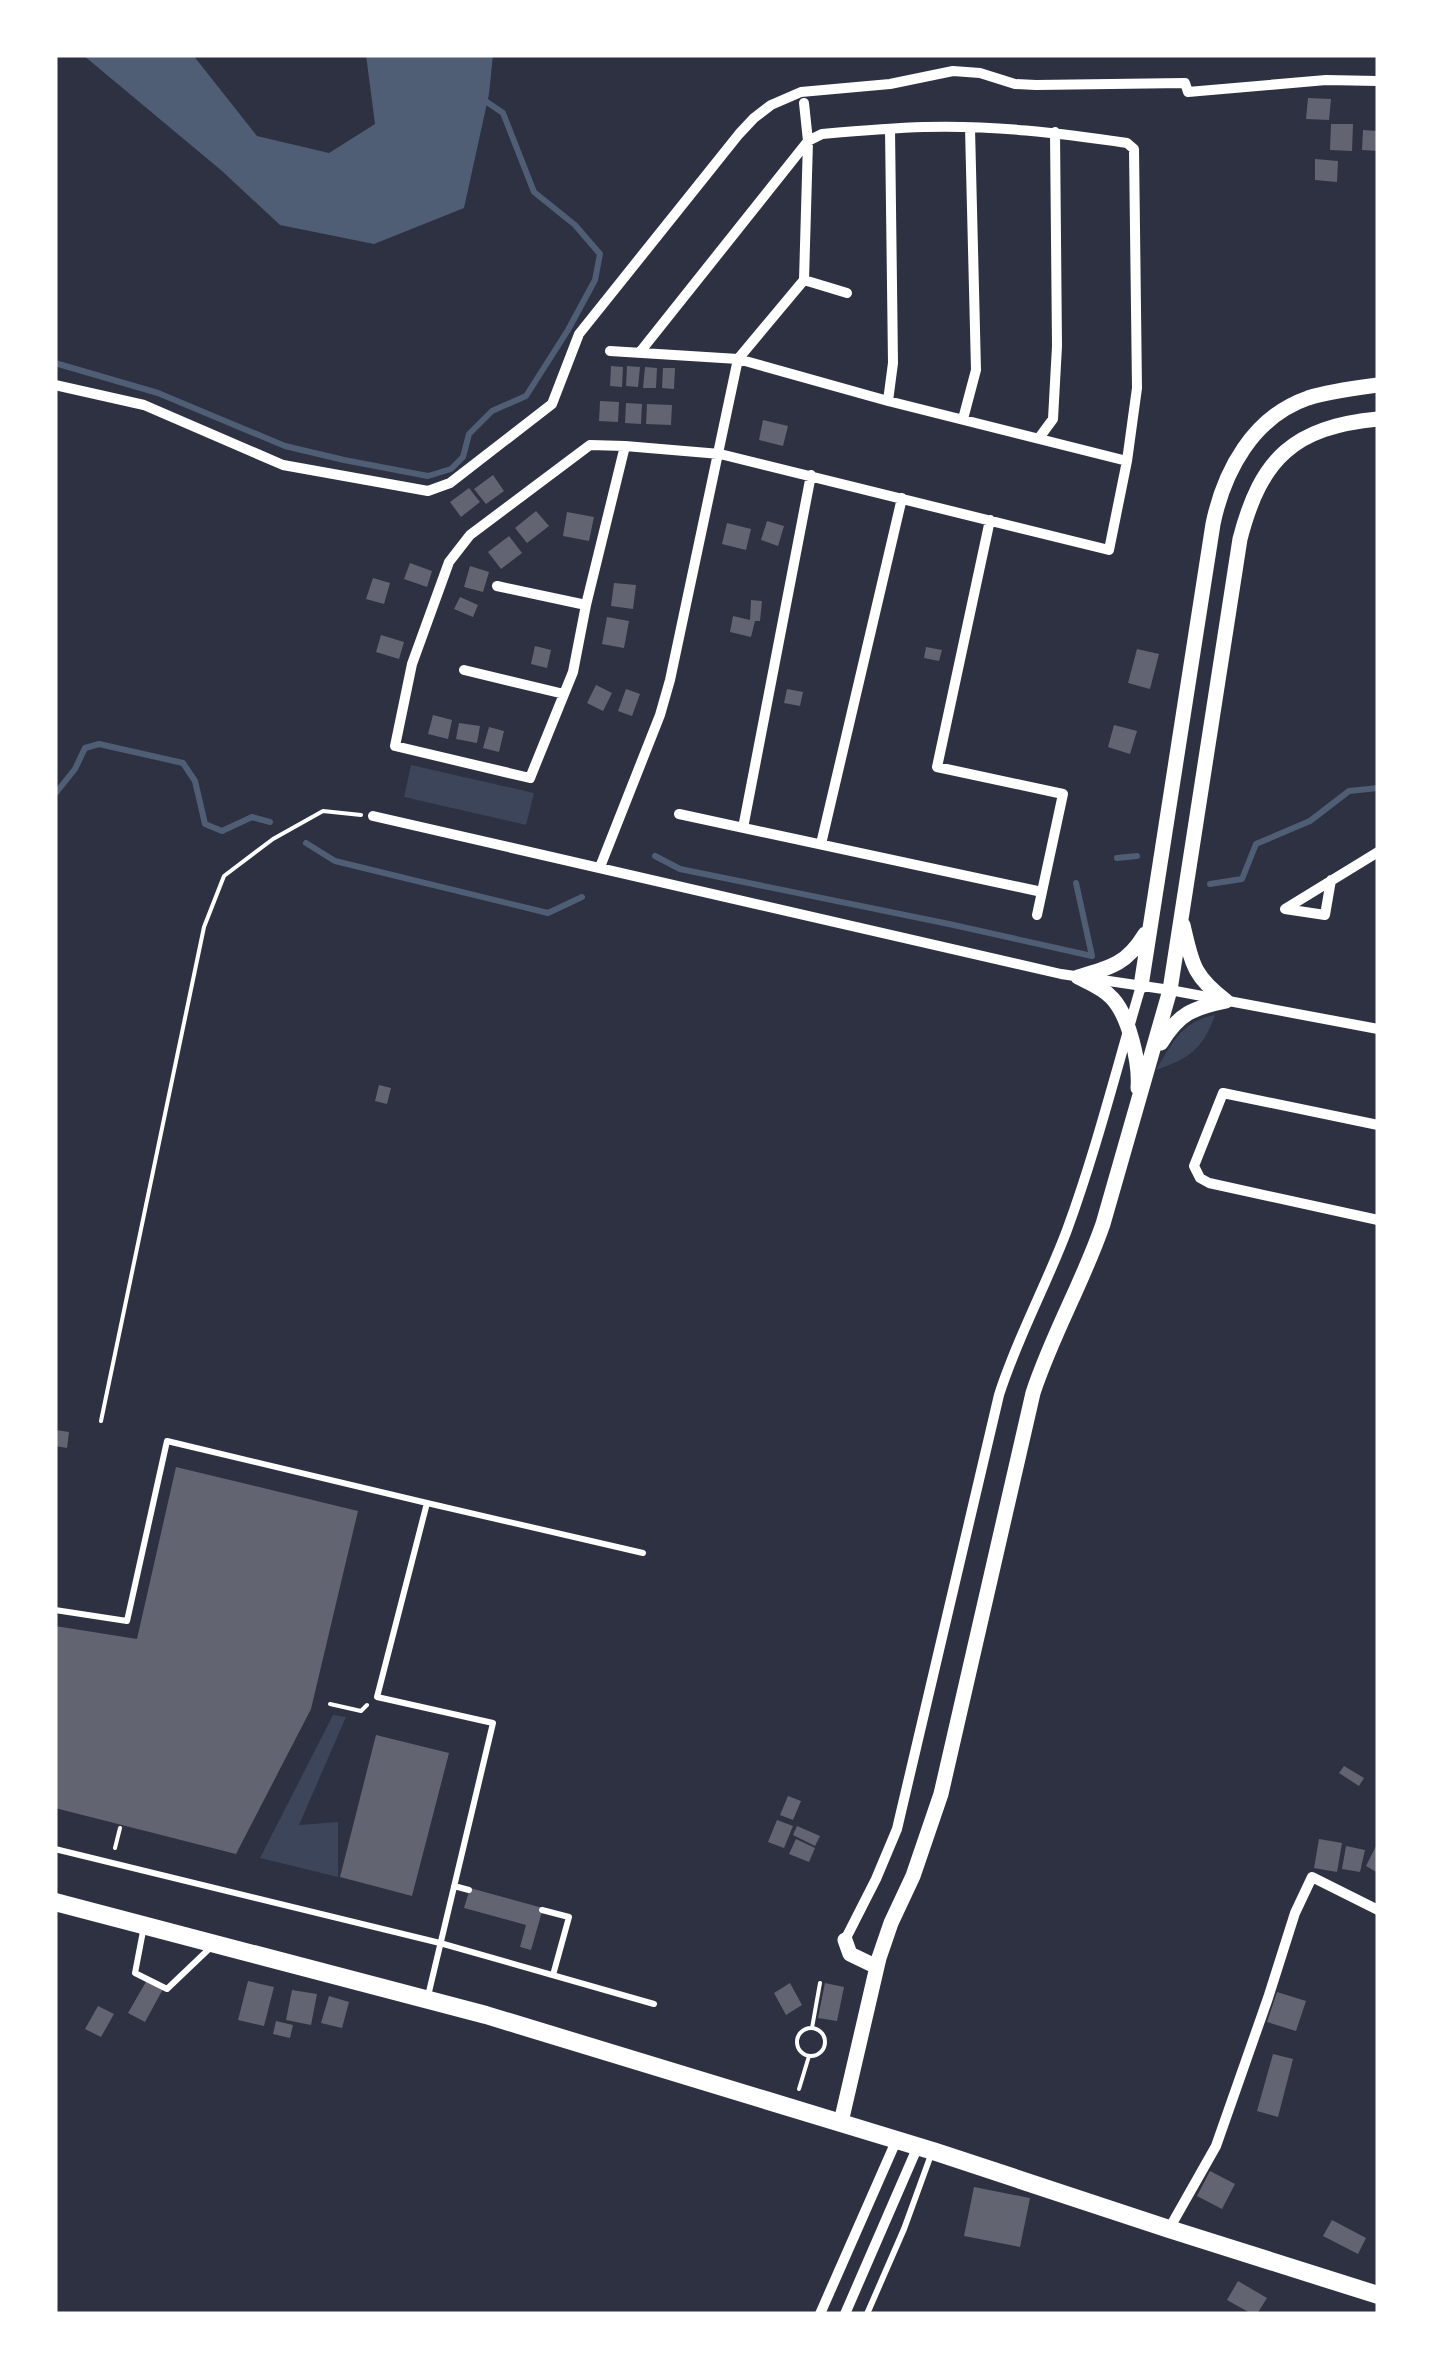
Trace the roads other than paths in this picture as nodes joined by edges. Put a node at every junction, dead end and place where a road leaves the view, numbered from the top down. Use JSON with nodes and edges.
{"nodes":[{"id":1,"x":1378,"y":81,"type":"edge"},
{"id":2,"x":804,"y":102,"type":"dead end"},
{"id":3,"x":970,"y":128,"type":"junction"},
{"id":4,"x":890,"y":129,"type":"junction"},
{"id":5,"x":1055,"y":132,"type":"junction"},
{"id":6,"x":808,"y":141,"type":"junction"},
{"id":7,"x":804,"y":280,"type":"junction"},
{"id":8,"x":847,"y":293,"type":"dead end"},
{"id":9,"x":610,"y":351,"type":"dead end"},
{"id":10,"x":640,"y":352,"type":"junction"},
{"id":11,"x":738,"y":359,"type":"junction"},
{"id":12,"x":55,"y":384,"type":"edge"},
{"id":13,"x":1378,"y":385,"type":"edge"},
{"id":14,"x":888,"y":401,"type":"junction"},
{"id":15,"x":1378,"y":419,"type":"edge"},
{"id":16,"x":963,"y":420,"type":"junction"},
{"id":17,"x":1039,"y":438,"type":"junction"},
{"id":18,"x":625,"y":446,"type":"junction"},
{"id":19,"x":720,"y":454,"type":"junction"},
{"id":20,"x":1126,"y":461,"type":"junction"},
{"id":21,"x":811,"y":475,"type":"junction"},
{"id":22,"x":902,"y":498,"type":"junction"},
{"id":23,"x":990,"y":520,"type":"junction"},
{"id":24,"x":497,"y":586,"type":"dead end"},
{"id":25,"x":586,"y":605,"type":"junction"},
{"id":26,"x":464,"y":670,"type":"dead end"},
{"id":27,"x":564,"y":694,"type":"junction"},
{"id":28,"x":678,"y":814,"type":"dead end"},
{"id":29,"x":373,"y":816,"type":"road end"},
{"id":30,"x":743,"y":828,"type":"junction"},
{"id":31,"x":821,"y":844,"type":"junction"},
{"id":32,"x":1378,"y":852,"type":"edge"},
{"id":33,"x":600,"y":867,"type":"junction"},
{"id":34,"x":1332,"y":880,"type":"junction"},
{"id":35,"x":1042,"y":892,"type":"junction"},
{"id":36,"x":1037,"y":915,"type":"dead end"},
{"id":37,"x":1181,"y":918,"type":"junction"},
{"id":38,"x":1150,"y":927,"type":"junction"},
{"id":39,"x":1078,"y":977,"type":"junction"},
{"id":40,"x":1142,"y":986,"type":"junction"},
{"id":41,"x":1170,"y":990,"type":"junction"},
{"id":42,"x":1226,"y":1001,"type":"junction"},
{"id":43,"x":1378,"y":1029,"type":"edge"},
{"id":44,"x":1128,"y":1030,"type":"junction"},
{"id":45,"x":1149,"y":1064,"type":"junction"},
{"id":46,"x":1135,"y":1111,"type":"junction"},
{"id":47,"x":1378,"y":1125,"type":"edge"},
{"id":48,"x":1378,"y":1220,"type":"edge"},
{"id":49,"x":427,"y":1503,"type":"junction"},
{"id":50,"x":643,"y":1554,"type":"dead end"},
{"id":51,"x":55,"y":1610,"type":"edge"},
{"id":52,"x":55,"y":1849,"type":"edge"},
{"id":53,"x":454,"y":1886,"type":"junction"},
{"id":54,"x":469,"y":1890,"type":"dead end"},
{"id":55,"x":55,"y":1902,"type":"edge"},
{"id":56,"x":542,"y":1910,"type":"dead end"},
{"id":57,"x":1378,"y":1910,"type":"edge"},
{"id":58,"x":144,"y":1925,"type":"junction"},
{"id":59,"x":845,"y":1940,"type":"joint"},
{"id":60,"x":216,"y":1943,"type":"junction"},
{"id":61,"x":440,"y":1943,"type":"junction"},
{"id":62,"x":877,"y":1968,"type":"junction"},
{"id":63,"x":553,"y":1975,"type":"junction"},
{"id":64,"x":428,"y":1998,"type":"junction"},
{"id":65,"x":654,"y":2004,"type":"dead end"},
{"id":66,"x":841,"y":2122,"type":"junction"},
{"id":67,"x":897,"y":2139,"type":"junction"},
{"id":68,"x":925,"y":2148,"type":"junction"},
{"id":69,"x":1169,"y":2229,"type":"junction"},
{"id":70,"x":1378,"y":2294,"type":"edge"},
{"id":71,"x":820,"y":2314,"type":"edge"},
{"id":72,"x":845,"y":2314,"type":"edge"},
{"id":73,"x":867,"y":2314,"type":"edge"}],
"edges":[{"from":1,"to":12,"type":"street"},
{"from":2,"to":6,"type":"street"},
{"from":3,"to":4,"type":"street"},
{"from":3,"to":5,"type":"street"},
{"from":3,"to":16,"type":"street"},
{"from":4,"to":6,"type":"street"},
{"from":4,"to":14,"type":"street"},
{"from":5,"to":17,"type":"street"},
{"from":5,"to":20,"type":"street"},
{"from":6,"to":7,"type":"street"},
{"from":6,"to":10,"type":"street"},
{"from":7,"to":8,"type":"street"},
{"from":7,"to":11,"type":"street"},
{"from":9,"to":10,"type":"street"},
{"from":10,"to":11,"type":"street"},
{"from":11,"to":14,"type":"street"},
{"from":11,"to":19,"type":"street"},
{"from":13,"to":38,"type":"street"},
{"from":14,"to":16,"type":"street"},
{"from":15,"to":37,"type":"street"},
{"from":16,"to":17,"type":"street"},
{"from":17,"to":20,"type":"street"},
{"from":18,"to":19,"type":"street"},
{"from":18,"to":25,"type":"street"},
{"from":18,"to":27,"type":"street"},
{"from":19,"to":21,"type":"street"},
{"from":19,"to":33,"type":"street"},
{"from":20,"to":23,"type":"street"},
{"from":21,"to":22,"type":"street"},
{"from":21,"to":30,"type":"street"},
{"from":22,"to":23,"type":"street"},
{"from":22,"to":31,"type":"street"},
{"from":23,"to":35,"type":"street"},
{"from":24,"to":25,"type":"street"},
{"from":25,"to":27,"type":"street"},
{"from":26,"to":27,"type":"street"},
{"from":28,"to":30,"type":"street"},
{"from":29,"to":33,"type":"street"},
{"from":30,"to":31,"type":"street"},
{"from":31,"to":35,"type":"street"},
{"from":32,"to":34,"type":"street"},
{"from":33,"to":39,"type":"street"},
{"from":34,"to":34,"type":"street"},
{"from":35,"to":36,"type":"street"},
{"from":37,"to":41,"type":"street"},
{"from":37,"to":42,"type":"street"},
{"from":38,"to":39,"type":"street"},
{"from":38,"to":40,"type":"street"},
{"from":39,"to":40,"type":"street"},
{"from":39,"to":44,"type":"street"},
{"from":40,"to":41,"type":"street"},
{"from":40,"to":44,"type":"street"},
{"from":41,"to":42,"type":"street"},
{"from":41,"to":45,"type":"street"},
{"from":42,"to":43,"type":"street"},
{"from":42,"to":45,"type":"street"},
{"from":44,"to":46,"type":"street"},
{"from":44,"to":59,"type":"street"},
{"from":45,"to":46,"type":"street"},
{"from":46,"to":62,"type":"street"},
{"from":47,"to":48,"type":"street"},
{"from":49,"to":50,"type":"lane"},
{"from":49,"to":51,"type":"lane"},
{"from":49,"to":53,"type":"lane"},
{"from":52,"to":61,"type":"lane"},
{"from":53,"to":54,"type":"lane"},
{"from":53,"to":61,"type":"lane"},
{"from":55,"to":58,"type":"main road"},
{"from":56,"to":63,"type":"lane"},
{"from":57,"to":69,"type":"street"},
{"from":58,"to":60,"type":"main road"},
{"from":58,"to":60,"type":"lane"},
{"from":59,"to":62,"type":"street"},
{"from":60,"to":64,"type":"main road"},
{"from":61,"to":63,"type":"lane"},
{"from":61,"to":64,"type":"lane"},
{"from":62,"to":66,"type":"street"},
{"from":63,"to":65,"type":"lane"},
{"from":64,"to":66,"type":"main road"},
{"from":66,"to":67,"type":"main road"},
{"from":67,"to":68,"type":"main road"},
{"from":67,"to":71,"type":"street"},
{"from":68,"to":69,"type":"main road"},
{"from":68,"to":72,"type":"street"},
{"from":68,"to":73,"type":"lane"},
{"from":69,"to":70,"type":"main road"}]}
